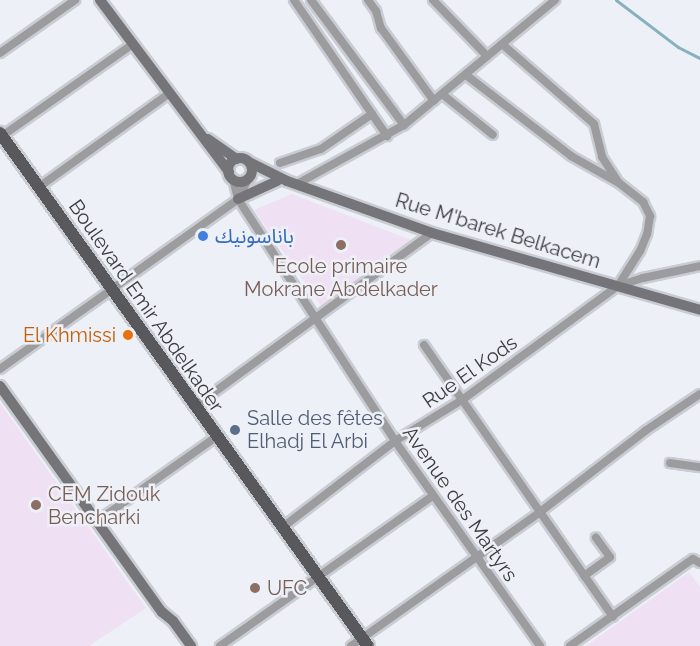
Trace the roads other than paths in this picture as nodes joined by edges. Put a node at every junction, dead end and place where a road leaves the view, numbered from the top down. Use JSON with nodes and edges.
{"nodes":[{"id":1,"x":75,"y":0,"type":"edge"},
{"id":2,"x":100,"y":0,"type":"edge"},
{"id":3,"x":294,"y":0,"type":"edge"},
{"id":4,"x":311,"y":0,"type":"edge"},
{"id":5,"x":368,"y":0,"type":"edge"},
{"id":6,"x":433,"y":0,"type":"edge"},
{"id":7,"x":555,"y":0,"type":"edge"},
{"id":8,"x":133,"y":44,"type":"junction"},
{"id":9,"x":502,"y":44,"type":"junction"},
{"id":10,"x":0,"y":53,"type":"edge"},
{"id":11,"x":487,"y":56,"type":"junction"},
{"id":12,"x":466,"y":75,"type":"junction"},
{"id":13,"x":170,"y":93,"type":"junction"},
{"id":14,"x":442,"y":94,"type":"junction"},
{"id":15,"x":434,"y":101,"type":"junction"},
{"id":16,"x":372,"y":114,"type":"junction"},
{"id":17,"x":404,"y":125,"type":"junction"},
{"id":18,"x":196,"y":129,"type":"junction"},
{"id":19,"x":1,"y":134,"type":"edge"},
{"id":20,"x":493,"y":135,"type":"dead end"},
{"id":21,"x":387,"y":136,"type":"junction"},
{"id":22,"x":237,"y":159,"type":"junction"},
{"id":23,"x":249,"y":162,"type":"junction"},
{"id":24,"x":280,"y":163,"type":"dead end"},
{"id":25,"x":231,"y":176,"type":"junction"},
{"id":26,"x":250,"y":176,"type":"junction"},
{"id":27,"x":287,"y":182,"type":"junction"},
{"id":28,"x":619,"y":183,"type":"junction"},
{"id":29,"x":39,"y":188,"type":"junction"},
{"id":30,"x":238,"y":199,"type":"junction"},
{"id":31,"x":432,"y":233,"type":"junction"},
{"id":32,"x":700,"y":266,"type":"edge"},
{"id":33,"x":618,"y":286,"type":"junction"},
{"id":34,"x":110,"y":289,"type":"junction"},
{"id":35,"x":700,"y":310,"type":"edge"},
{"id":36,"x":316,"y":318,"type":"junction"},
{"id":37,"x":424,"y":345,"type":"dead end"},
{"id":38,"x":0,"y":369,"type":"edge"},
{"id":39,"x":0,"y":386,"type":"edge"},
{"id":40,"x":700,"y":394,"type":"edge"},
{"id":41,"x":462,"y":400,"type":"junction"},
{"id":42,"x":194,"y":407,"type":"junction"},
{"id":43,"x":216,"y":437,"type":"junction"},
{"id":44,"x":395,"y":441,"type":"junction"},
{"id":45,"x":670,"y":463,"type":"dead end"},
{"id":46,"x":700,"y":468,"type":"edge"},
{"id":47,"x":433,"y":496,"type":"junction"},
{"id":48,"x":540,"y":512,"type":"junction"},
{"id":49,"x":96,"y":522,"type":"junction"},
{"id":50,"x":283,"y":527,"type":"junction"},
{"id":51,"x":596,"y":538,"type":"dead end"},
{"id":52,"x":477,"y":557,"type":"junction"},
{"id":53,"x":697,"y":561,"type":"edge"},
{"id":54,"x":584,"y":576,"type":"junction"},
{"id":55,"x":316,"y":578,"type":"junction"},
{"id":56,"x":613,"y":617,"type":"junction"},
{"id":57,"x":365,"y":642,"type":"edge"},
{"id":58,"x":191,"y":646,"type":"edge"},
{"id":59,"x":220,"y":646,"type":"edge"},
{"id":60,"x":351,"y":646,"type":"edge"},
{"id":61,"x":540,"y":646,"type":"edge"},
{"id":62,"x":570,"y":646,"type":"edge"}],
"edges":[{"from":1,"to":10,"type":"street"},
{"from":2,"to":8,"type":"street"},
{"from":3,"to":16,"type":"street"},
{"from":4,"to":17,"type":"street"},
{"from":5,"to":15,"type":"street"},
{"from":6,"to":11,"type":"street"},
{"from":7,"to":9,"type":"street"},
{"from":8,"to":13,"type":"street"},
{"from":8,"to":19,"type":"street"},
{"from":9,"to":11,"type":"street"},
{"from":9,"to":28,"type":"street"},
{"from":11,"to":12,"type":"street"},
{"from":12,"to":14,"type":"street"},
{"from":12,"to":28,"type":"street"},
{"from":13,"to":18,"type":"street"},
{"from":13,"to":29,"type":"street"},
{"from":14,"to":15,"type":"street"},
{"from":14,"to":20,"type":"street"},
{"from":15,"to":17,"type":"street"},
{"from":16,"to":21,"type":"street"},
{"from":16,"to":24,"type":"street"},
{"from":17,"to":21,"type":"street"},
{"from":18,"to":22,"type":"street"},
{"from":18,"to":25,"type":"street"},
{"from":19,"to":29,"type":"main road","name":"Boulevard Emir Abdelkader"},
{"from":21,"to":27,"type":"street"},
{"from":22,"to":23,"type":"street"},
{"from":22,"to":25,"type":"street"},
{"from":23,"to":26,"type":"street"},
{"from":23,"to":27,"type":"street","name":"Rue M'barek Belkacem"},
{"from":25,"to":26,"type":"street"},
{"from":25,"to":30,"type":"street","name":"Avenue des Martyrs"},
{"from":26,"to":27,"type":"street","name":"Rue M'barek Belkacem"},
{"from":26,"to":30,"type":"street"},
{"from":27,"to":30,"type":"street"},
{"from":27,"to":31,"type":"street","name":"Rue M'barek Belkacem"},
{"from":28,"to":33,"type":"street"},
{"from":29,"to":34,"type":"main road","name":"Boulevard Emir Abdelkader"},
{"from":30,"to":34,"type":"street"},
{"from":30,"to":36,"type":"street","name":"Avenue des Martyrs"},
{"from":31,"to":33,"type":"street","name":"Rue M'barek Belkacem"},
{"from":31,"to":36,"type":"street"},
{"from":32,"to":33,"type":"street"},
{"from":33,"to":35,"type":"street","name":"Rue M'barek Belkacem"},
{"from":33,"to":41,"type":"street","name":"Rue El Kods"},
{"from":34,"to":38,"type":"street"},
{"from":34,"to":42,"type":"main road","name":"Boulevard Emir Abdelkader"},
{"from":36,"to":42,"type":"street"},
{"from":36,"to":44,"type":"street","name":"Avenue des Martyrs"},
{"from":37,"to":41,"type":"street"},
{"from":39,"to":49,"type":"street"},
{"from":40,"to":48,"type":"street"},
{"from":41,"to":44,"type":"street","name":"Rue El Kods"},
{"from":41,"to":48,"type":"street"},
{"from":42,"to":43,"type":"main road","name":"Boulevard Emir Abdelkader"},
{"from":43,"to":49,"type":"street"},
{"from":43,"to":50,"type":"main road","name":"Boulevard Emir Abdelkader"},
{"from":44,"to":47,"type":"street","name":"Avenue des Martyrs"},
{"from":44,"to":50,"type":"street","name":"Rue El Kods"},
{"from":45,"to":46,"type":"street"},
{"from":47,"to":52,"type":"street","name":"Avenue des Martyrs"},
{"from":47,"to":55,"type":"street"},
{"from":48,"to":52,"type":"street"},
{"from":48,"to":54,"type":"street"},
{"from":49,"to":58,"type":"street"},
{"from":50,"to":55,"type":"main road","name":"Boulevard Emir Abdelkader"},
{"from":51,"to":54,"type":"street"},
{"from":52,"to":57,"type":"street"},
{"from":52,"to":61,"type":"street","name":"Avenue des Martyrs"},
{"from":53,"to":56,"type":"street"},
{"from":54,"to":56,"type":"street"},
{"from":55,"to":57,"type":"main road","name":"Boulevard Emir Abdelkader"},
{"from":55,"to":59,"type":"street"},
{"from":56,"to":62,"type":"street"},
{"from":57,"to":60,"type":"street"}]}
